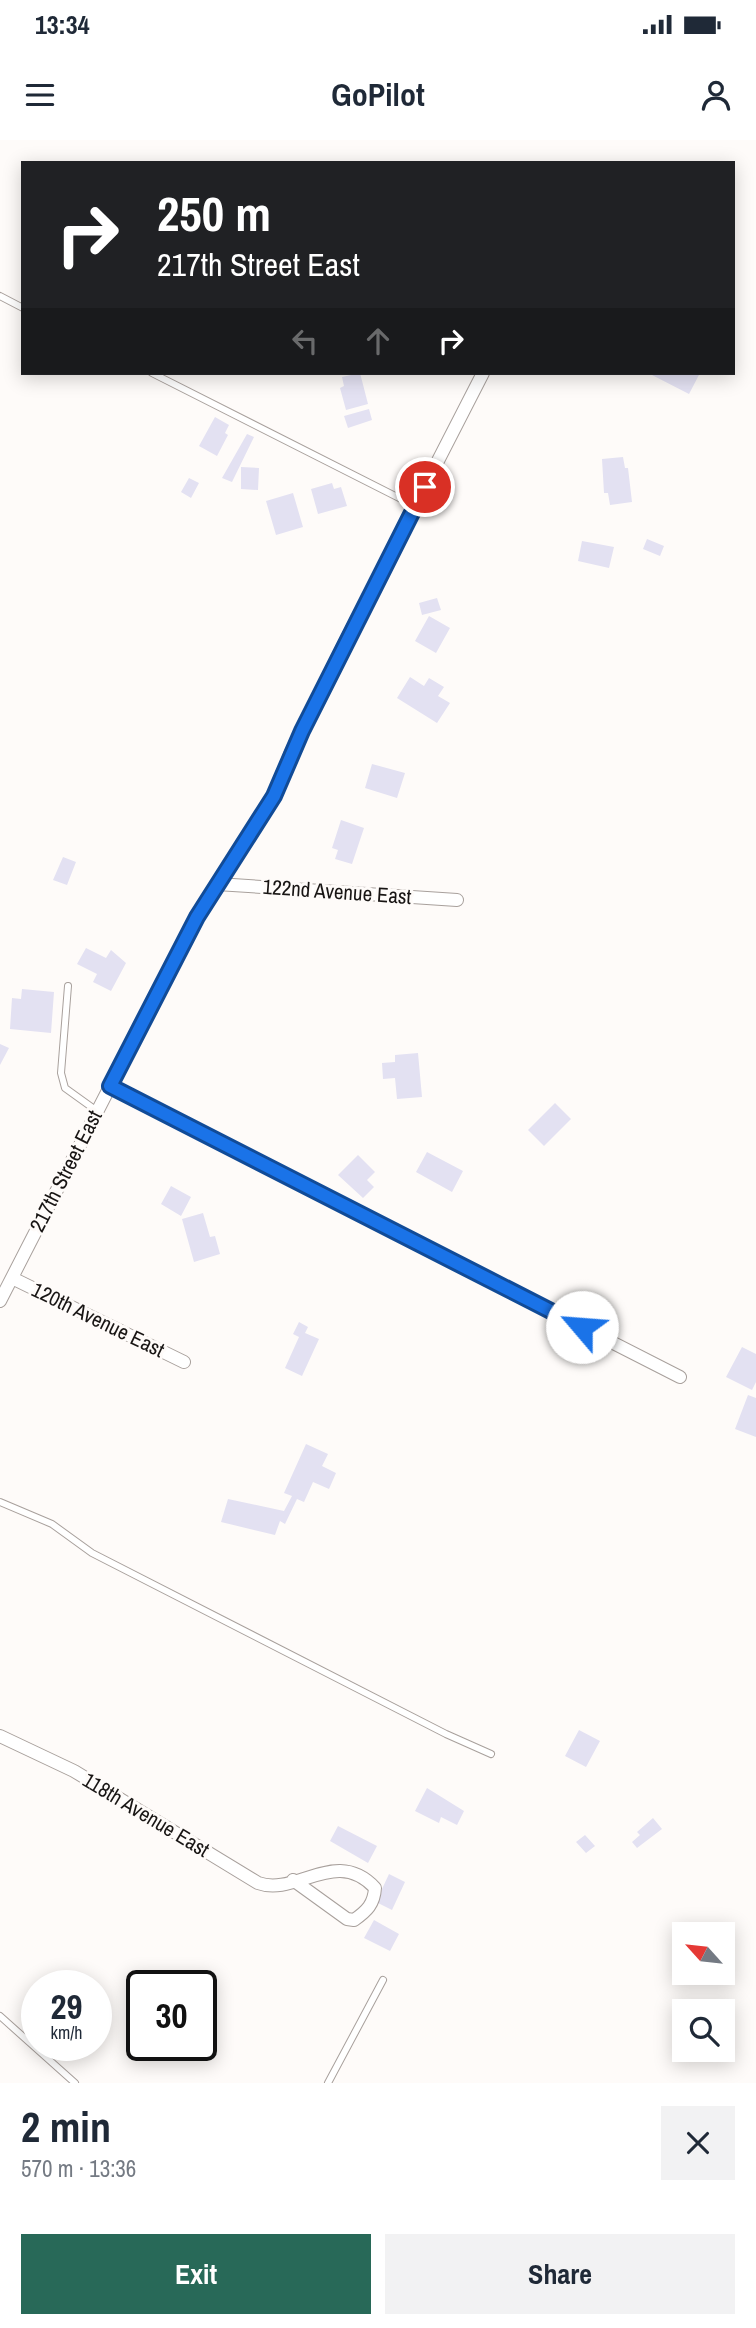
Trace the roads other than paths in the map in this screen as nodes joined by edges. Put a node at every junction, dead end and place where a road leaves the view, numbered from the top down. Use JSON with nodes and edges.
{"nodes":[{"id":1,"x":0,"y":296,"type":"edge"},
{"id":2,"x":21,"y":307,"type":"edge"},
{"id":3,"x":156,"y":375,"type":"edge"},
{"id":4,"x":482,"y":375,"type":"edge"},
{"id":5,"x":415,"y":506,"type":"junction"},
{"id":6,"x":217,"y":884,"type":"junction"},
{"id":7,"x":457,"y":900,"type":"dead end"},
{"id":8,"x":68,"y":986,"type":"dead end"},
{"id":9,"x":110,"y":1086,"type":"junction"},
{"id":10,"x":97,"y":1111,"type":"junction"},
{"id":11,"x":12,"y":1278,"type":"junction"},
{"id":12,"x":0,"y":1301,"type":"edge"},
{"id":13,"x":184,"y":1362,"type":"dead end"},
{"id":14,"x":680,"y":1377,"type":"dead end"},
{"id":15,"x":0,"y":1502,"type":"edge"},
{"id":16,"x":0,"y":1736,"type":"edge"},
{"id":17,"x":491,"y":1754,"type":"dead end"},
{"id":18,"x":293,"y":1880,"type":"junction"},
{"id":19,"x":383,"y":1980,"type":"dead end"},
{"id":20,"x":0,"y":2016,"type":"edge"},
{"id":21,"x":75,"y":2083,"type":"edge"},
{"id":22,"x":328,"y":2083,"type":"edge"}],
"edges":[{"from":1,"to":2,"type":"lane"},
{"from":3,"to":5,"type":"lane"},
{"from":4,"to":5,"type":"street","name":"217th Street East"},
{"from":5,"to":6,"type":"street","name":"217th Street East"},
{"from":6,"to":7,"type":"street","name":"122nd Avenue East"},
{"from":6,"to":9,"type":"street","name":"217th Street East"},
{"from":8,"to":10,"type":"lane"},
{"from":9,"to":10,"type":"street","name":"217th Street East"},
{"from":9,"to":14,"type":"street"},
{"from":10,"to":11,"type":"street","name":"217th Street East"},
{"from":11,"to":12,"type":"street","name":"217th Street East"},
{"from":11,"to":13,"type":"street","name":"120th Avenue East"},
{"from":15,"to":17,"type":"lane"},
{"from":16,"to":18,"type":"street","name":"118th Avenue East"},
{"from":18,"to":18,"type":"street","name":"118th Avenue East"},
{"from":19,"to":22,"type":"lane"},
{"from":20,"to":21,"type":"lane"}]}
